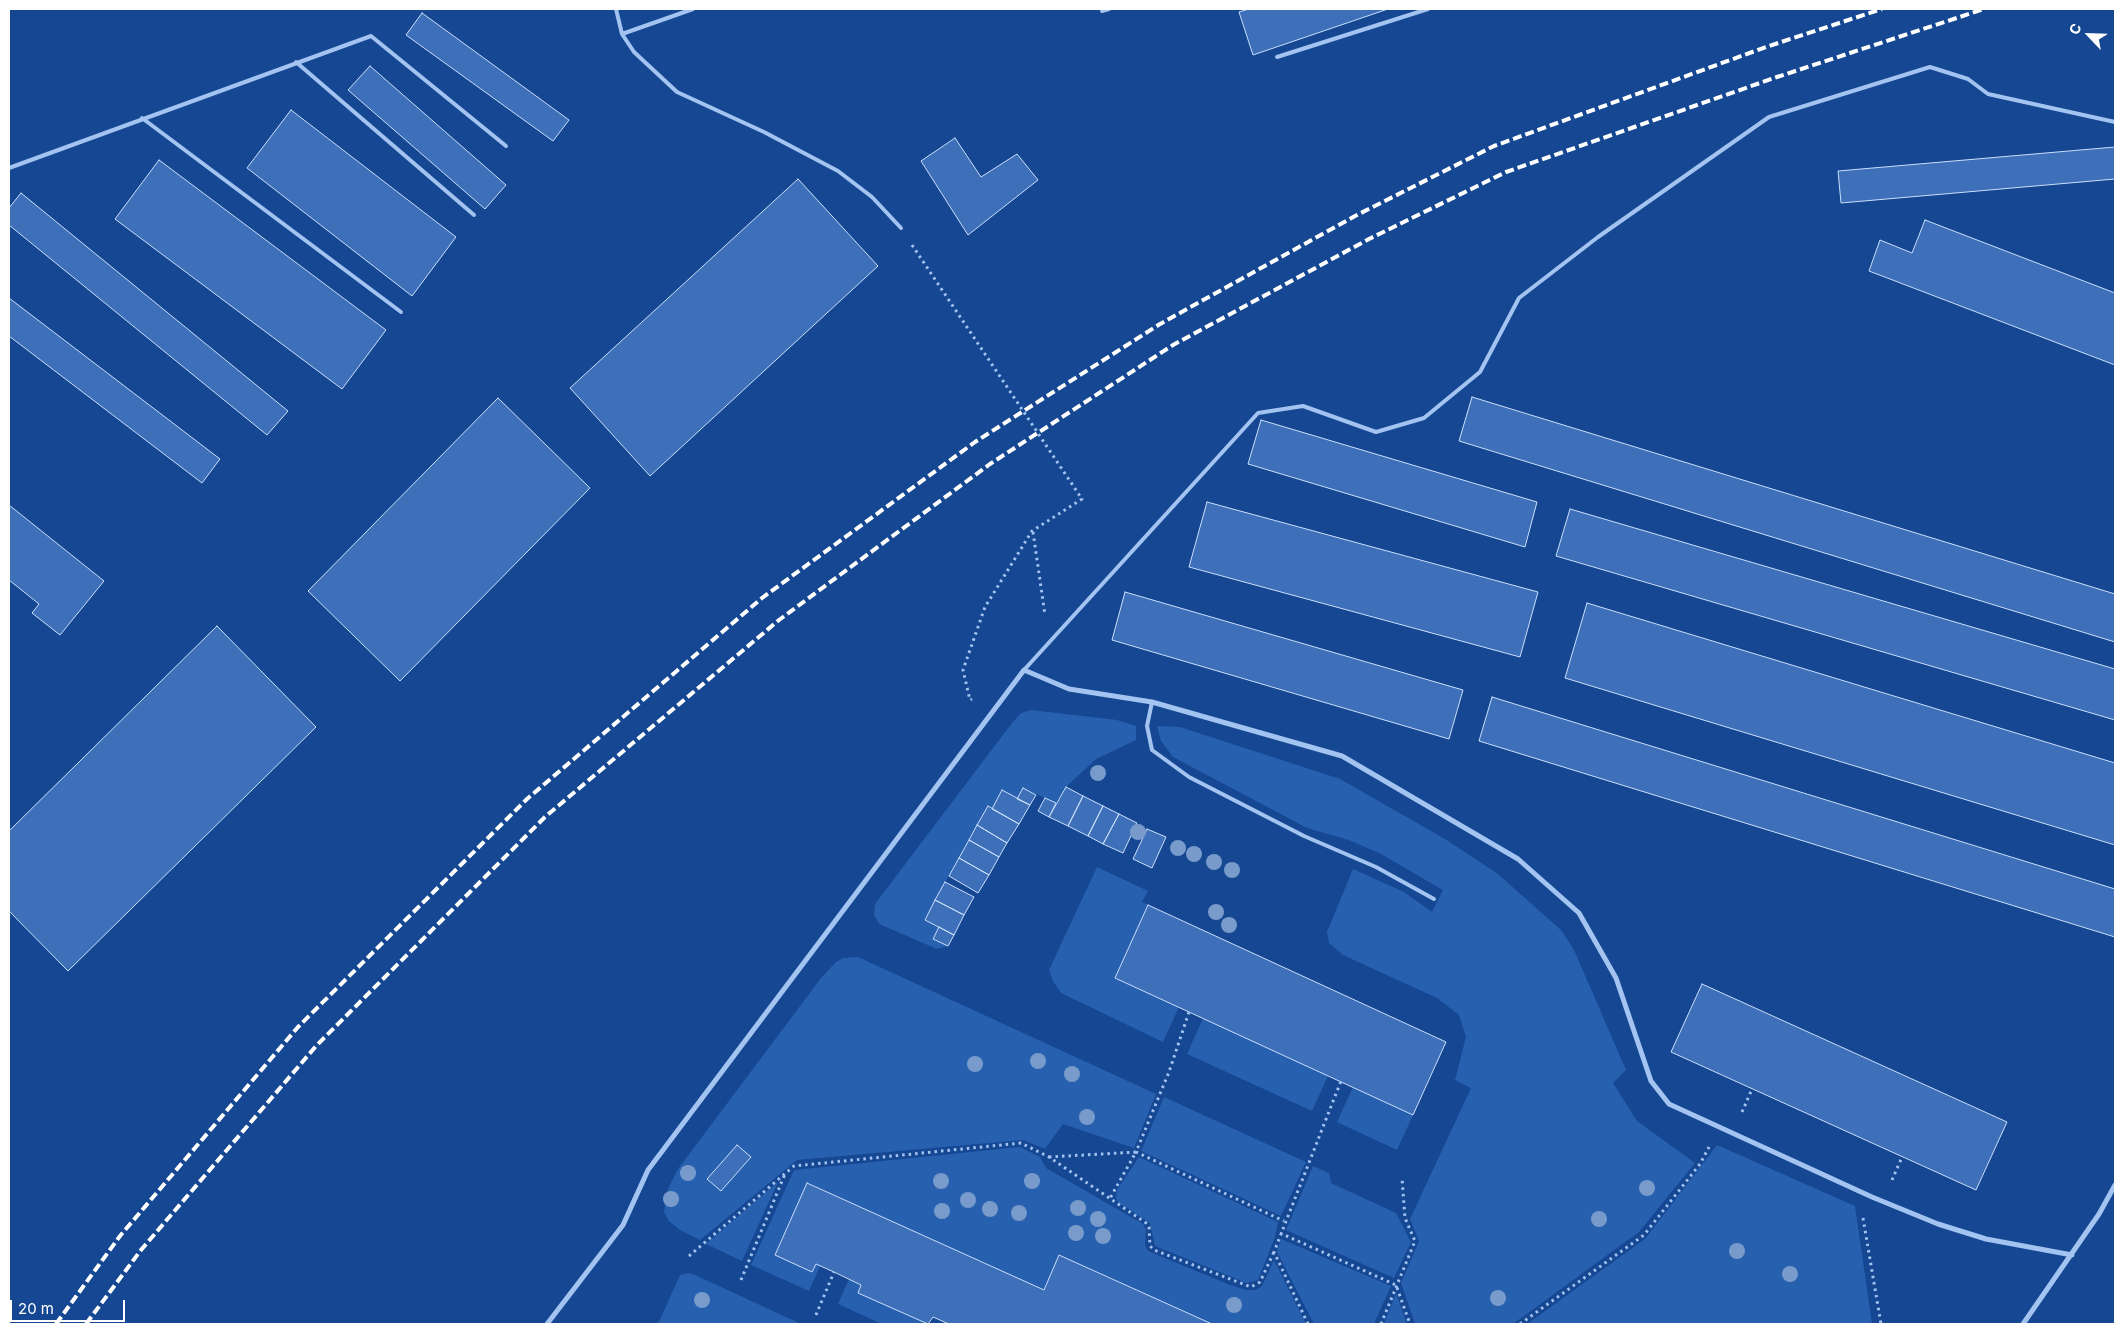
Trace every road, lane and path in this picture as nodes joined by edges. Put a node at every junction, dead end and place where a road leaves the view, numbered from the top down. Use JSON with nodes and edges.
{"nodes":[{"id":1,"x":616,"y":9,"type":"edge"},
{"id":2,"x":694,"y":9,"type":"edge"},
{"id":3,"x":1109,"y":9,"type":"edge"},
{"id":4,"x":1428,"y":9,"type":"edge"},
{"id":5,"x":1102,"y":11,"type":"dead end"},
{"id":6,"x":622,"y":34,"type":"junction"},
{"id":7,"x":1277,"y":57,"type":"dead end"},
{"id":8,"x":296,"y":62,"type":"junction"},
{"id":9,"x":142,"y":118,"type":"junction"},
{"id":10,"x":2115,"y":122,"type":"edge"},
{"id":11,"x":506,"y":146,"type":"dead end"},
{"id":12,"x":9,"y":168,"type":"edge"},
{"id":13,"x":474,"y":215,"type":"dead end"},
{"id":14,"x":901,"y":228,"type":"joint"},
{"id":15,"x":401,"y":312,"type":"dead end"},
{"id":16,"x":1032,"y":532,"type":"junction"},
{"id":17,"x":1058,"y":630,"type":"junction"},
{"id":18,"x":1024,"y":670,"type":"junction"},
{"id":19,"x":978,"y":696,"type":"dead end"},
{"id":20,"x":1152,"y":702,"type":"junction"},
{"id":21,"x":1434,"y":899,"type":"dead end"},
{"id":22,"x":1189,"y":1012,"type":"dead end"},
{"id":23,"x":1341,"y":1081,"type":"dead end"},
{"id":24,"x":1136,"y":1152,"type":"junction"},
{"id":25,"x":1049,"y":1157,"type":"junction"},
{"id":26,"x":1700,"y":1164,"type":"dead end"},
{"id":27,"x":786,"y":1173,"type":"junction"},
{"id":28,"x":1402,"y":1178,"type":"dead end"},
{"id":29,"x":2115,"y":1185,"type":"edge"},
{"id":30,"x":1872,"y":1197,"type":"junction"},
{"id":31,"x":1109,"y":1200,"type":"junction"},
{"id":32,"x":1284,"y":1221,"type":"junction"},
{"id":33,"x":1280,"y":1233,"type":"junction"},
{"id":34,"x":1274,"y":1252,"type":"junction"},
{"id":35,"x":2072,"y":1254,"type":"junction"},
{"id":36,"x":689,"y":1256,"type":"dead end"},
{"id":37,"x":834,"y":1272,"type":"dead end"},
{"id":38,"x":741,"y":1280,"type":"dead end"},
{"id":39,"x":1396,"y":1285,"type":"junction"},
{"id":40,"x":816,"y":1315,"type":"dead end"},
{"id":41,"x":547,"y":1324,"type":"edge"},
{"id":42,"x":1308,"y":1324,"type":"edge"},
{"id":43,"x":1381,"y":1324,"type":"edge"},
{"id":44,"x":1410,"y":1324,"type":"edge"},
{"id":45,"x":1520,"y":1324,"type":"edge"},
{"id":46,"x":1881,"y":1324,"type":"edge"},
{"id":47,"x":2023,"y":1324,"type":"edge"}],
"edges":[{"from":1,"to":6,"type":"lane"},
{"from":2,"to":6,"type":"lane"},
{"from":3,"to":5,"type":"lane"},
{"from":4,"to":7,"type":"lane"},
{"from":6,"to":14,"type":"lane"},
{"from":8,"to":9,"type":"lane"},
{"from":8,"to":11,"type":"lane"},
{"from":8,"to":13,"type":"lane"},
{"from":9,"to":12,"type":"lane"},
{"from":9,"to":15,"type":"lane"},
{"from":10,"to":17,"type":"lane"},
{"from":14,"to":16,"type":"path"},
{"from":16,"to":17,"type":"path"},
{"from":16,"to":19,"type":"path"},
{"from":17,"to":18,"type":"lane"},
{"from":18,"to":20,"type":"street"},
{"from":18,"to":41,"type":"street"},
{"from":20,"to":21,"type":"lane"},
{"from":20,"to":30,"type":"street"},
{"from":22,"to":24,"type":"path"},
{"from":23,"to":32,"type":"path"},
{"from":24,"to":25,"type":"path"},
{"from":24,"to":31,"type":"path"},
{"from":24,"to":32,"type":"path"},
{"from":25,"to":27,"type":"path"},
{"from":25,"to":31,"type":"path"},
{"from":26,"to":45,"type":"path"},
{"from":27,"to":36,"type":"path"},
{"from":27,"to":38,"type":"path"},
{"from":28,"to":39,"type":"path"},
{"from":29,"to":35,"type":"street"},
{"from":30,"to":35,"type":"street"},
{"from":30,"to":46,"type":"path"},
{"from":31,"to":34,"type":"path"},
{"from":32,"to":33,"type":"path"},
{"from":33,"to":34,"type":"path"},
{"from":33,"to":39,"type":"path"},
{"from":34,"to":42,"type":"path"},
{"from":35,"to":47,"type":"street"},
{"from":37,"to":40,"type":"path"},
{"from":39,"to":43,"type":"path"},
{"from":39,"to":44,"type":"path"}]}
